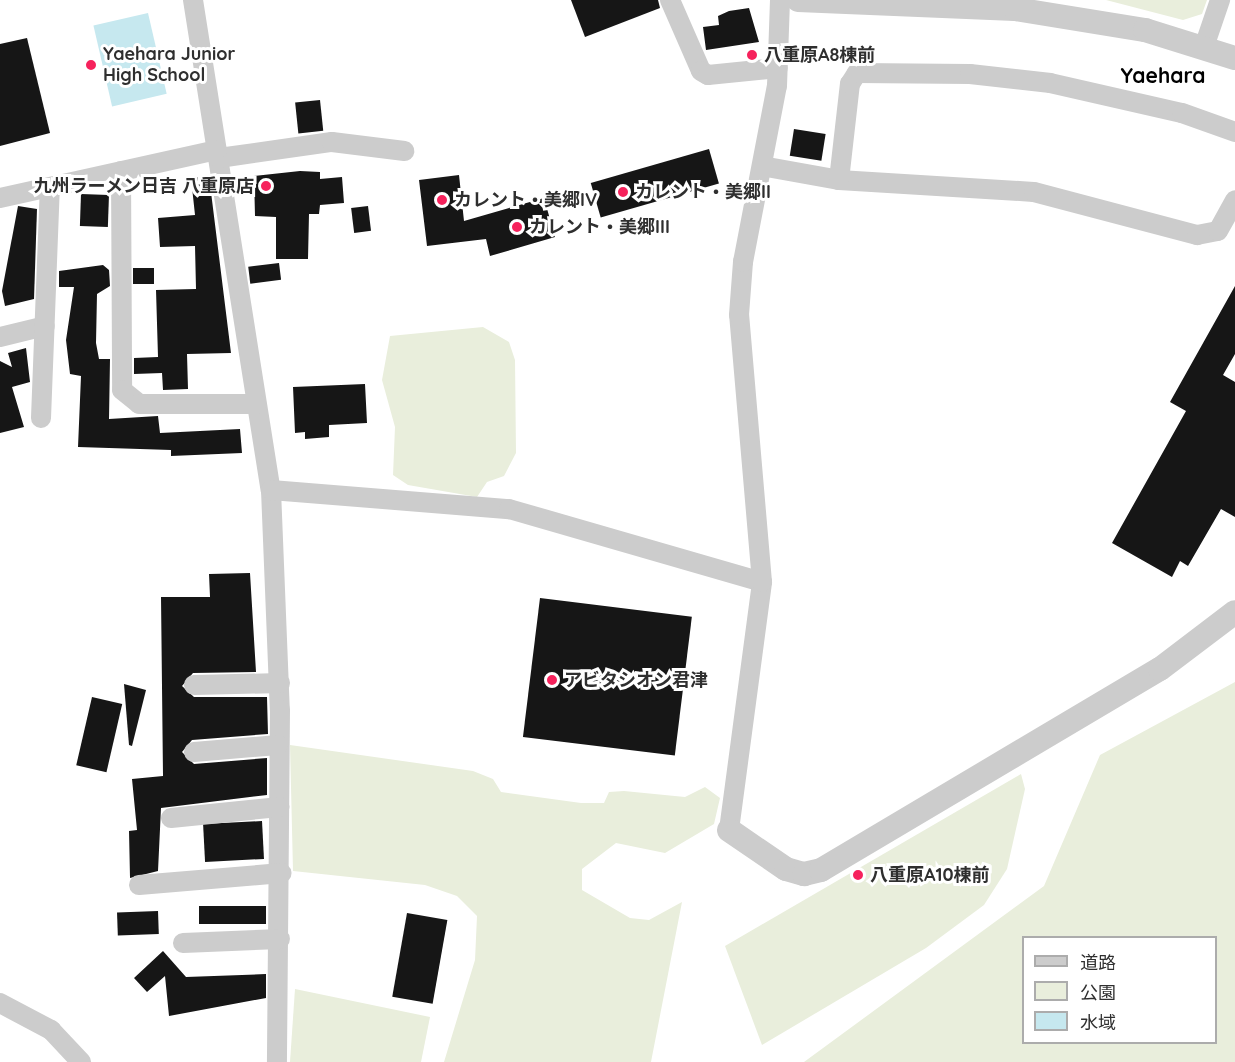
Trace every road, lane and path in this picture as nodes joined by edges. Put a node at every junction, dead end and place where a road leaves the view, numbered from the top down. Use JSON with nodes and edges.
{"nodes":[{"id":1,"x":193,"y":0,"type":"edge"},
{"id":2,"x":670,"y":0,"type":"edge"},
{"id":3,"x":780,"y":0,"type":"edge"},
{"id":4,"x":798,"y":0,"type":"edge"},
{"id":5,"x":1220,"y":0,"type":"edge"},
{"id":6,"x":949,"y":3,"type":"edge"},
{"id":7,"x":1204,"y":47,"type":"junction"},
{"id":8,"x":1235,"y":58,"type":"edge"},
{"id":9,"x":778,"y":68,"type":"junction"},
{"id":10,"x":1235,"y":132,"type":"edge"},
{"id":11,"x":404,"y":151,"type":"dead end"},
{"id":12,"x":218,"y":154,"type":"junction"},
{"id":13,"x":762,"y":166,"type":"junction"},
{"id":14,"x":121,"y":171,"type":"junction"},
{"id":15,"x":839,"y":180,"type":"junction"},
{"id":16,"x":50,"y":187,"type":"junction"},
{"id":17,"x":0,"y":198,"type":"edge"},
{"id":18,"x":1235,"y":200,"type":"edge"},
{"id":19,"x":45,"y":326,"type":"junction"},
{"id":20,"x":0,"y":337,"type":"edge"},
{"id":21,"x":255,"y":404,"type":"junction"},
{"id":22,"x":42,"y":418,"type":"dead end"},
{"id":23,"x":271,"y":490,"type":"junction"},
{"id":24,"x":762,"y":582,"type":"junction"},
{"id":25,"x":1235,"y":612,"type":"edge"},
{"id":26,"x":280,"y":683,"type":"junction"},
{"id":27,"x":194,"y":685,"type":"dead end"},
{"id":28,"x":278,"y":745,"type":"junction"},
{"id":29,"x":195,"y":752,"type":"dead end"},
{"id":30,"x":279,"y":807,"type":"junction"},
{"id":31,"x":171,"y":818,"type":"dead end"},
{"id":32,"x":729,"y":830,"type":"joint"},
{"id":33,"x":281,"y":873,"type":"junction"},
{"id":34,"x":139,"y":885,"type":"dead end"},
{"id":35,"x":280,"y":939,"type":"junction"},
{"id":36,"x":183,"y":943,"type":"dead end"},
{"id":37,"x":0,"y":1003,"type":"edge"},
{"id":38,"x":81,"y":1062,"type":"edge"},
{"id":39,"x":277,"y":1062,"type":"edge"}],
"edges":[{"from":1,"to":12,"type":"street"},
{"from":2,"to":9,"type":"street"},
{"from":3,"to":9,"type":"street"},
{"from":4,"to":6,"type":"street"},
{"from":5,"to":7,"type":"street"},
{"from":6,"to":7,"type":"street"},
{"from":7,"to":8,"type":"street"},
{"from":9,"to":13,"type":"street"},
{"from":10,"to":15,"type":"street"},
{"from":11,"to":12,"type":"street"},
{"from":12,"to":14,"type":"street"},
{"from":12,"to":21,"type":"street"},
{"from":13,"to":15,"type":"street"},
{"from":13,"to":24,"type":"street"},
{"from":14,"to":16,"type":"street"},
{"from":14,"to":21,"type":"street"},
{"from":15,"to":18,"type":"street"},
{"from":16,"to":17,"type":"street"},
{"from":16,"to":19,"type":"street"},
{"from":19,"to":20,"type":"street"},
{"from":19,"to":22,"type":"street"},
{"from":21,"to":23,"type":"street"},
{"from":23,"to":24,"type":"street"},
{"from":23,"to":26,"type":"street"},
{"from":24,"to":32,"type":"street"},
{"from":25,"to":32,"type":"street"},
{"from":26,"to":27,"type":"street"},
{"from":26,"to":28,"type":"street"},
{"from":28,"to":29,"type":"street"},
{"from":28,"to":30,"type":"street"},
{"from":30,"to":31,"type":"street"},
{"from":30,"to":33,"type":"street"},
{"from":33,"to":34,"type":"street"},
{"from":33,"to":35,"type":"street"},
{"from":35,"to":36,"type":"street"},
{"from":35,"to":39,"type":"street"},
{"from":37,"to":38,"type":"street"}]}
